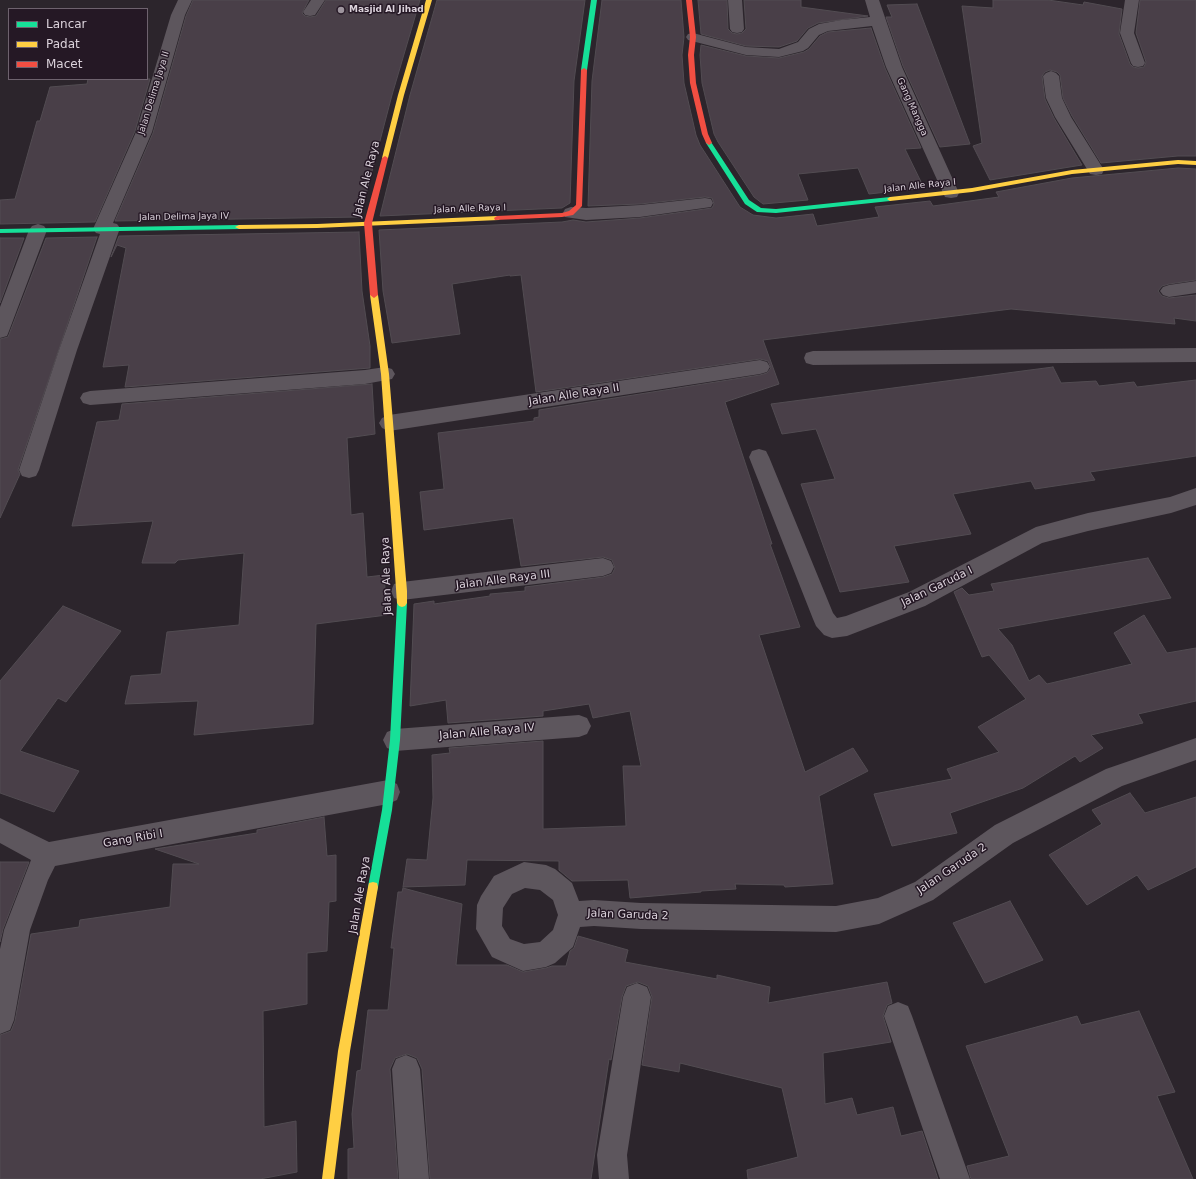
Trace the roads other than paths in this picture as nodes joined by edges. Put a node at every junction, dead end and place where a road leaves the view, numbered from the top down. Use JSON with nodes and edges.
{"nodes":[{"id":1,"x":185,"y":0,"type":"edge"},
{"id":2,"x":318,"y":0,"type":"edge"},
{"id":3,"x":429,"y":0,"type":"edge"},
{"id":4,"x":594,"y":0,"type":"edge"},
{"id":5,"x":689,"y":0,"type":"edge"},
{"id":6,"x":735,"y":0,"type":"edge"},
{"id":7,"x":872,"y":0,"type":"edge"},
{"id":8,"x":1132,"y":0,"type":"edge"},
{"id":9,"x":310,"y":12,"type":"dead end"},
{"id":10,"x":878,"y":21,"type":"junction"},
{"id":11,"x":737,"y":29,"type":"dead end"},
{"id":12,"x":693,"y":37,"type":"junction"},
{"id":13,"x":1138,"y":63,"type":"dead end"},
{"id":14,"x":1051,"y":76,"type":"dead end"},
{"id":15,"x":1196,"y":163,"type":"edge"},
{"id":16,"x":1096,"y":170,"type":"junction"},
{"id":17,"x":951,"y":193,"type":"junction"},
{"id":18,"x":705,"y":203,"type":"dead end"},
{"id":19,"x":571,"y":213,"type":"junction"},
{"id":20,"x":368,"y":223,"type":"junction"},
{"id":21,"x":106,"y":229,"type":"junction"},
{"id":22,"x":38,"y":230,"type":"junction"},
{"id":23,"x":0,"y":231,"type":"edge"},
{"id":24,"x":1196,"y":287,"type":"edge"},
{"id":25,"x":1169,"y":291,"type":"dead end"},
{"id":26,"x":0,"y":331,"type":"edge"},
{"id":27,"x":1196,"y":356,"type":"edge"},
{"id":28,"x":813,"y":358,"type":"dead end"},
{"id":29,"x":760,"y":367,"type":"dead end"},
{"id":30,"x":385,"y":374,"type":"junction"},
{"id":31,"x":90,"y":398,"type":"dead end"},
{"id":32,"x":389,"y":423,"type":"junction"},
{"id":33,"x":760,"y":457,"type":"dead end"},
{"id":34,"x":29,"y":470,"type":"dead end"},
{"id":35,"x":1196,"y":496,"type":"edge"},
{"id":36,"x":603,"y":567,"type":"dead end"},
{"id":37,"x":402,"y":591,"type":"junction"},
{"id":38,"x":580,"y":726,"type":"dead end"},
{"id":39,"x":395,"y":740,"type":"junction"},
{"id":40,"x":1196,"y":749,"type":"edge"},
{"id":41,"x":388,"y":792,"type":"junction"},
{"id":42,"x":0,"y":830,"type":"edge"},
{"id":43,"x":47,"y":855,"type":"junction"},
{"id":44,"x":570,"y":915,"type":"dead end"},
{"id":45,"x":637,"y":997,"type":"dead end"},
{"id":46,"x":898,"y":1016,"type":"dead end"},
{"id":47,"x":0,"y":1020,"type":"edge"},
{"id":48,"x":406,"y":1069,"type":"dead end"},
{"id":49,"x":328,"y":1179,"type":"edge"},
{"id":50,"x":414,"y":1179,"type":"edge"},
{"id":51,"x":614,"y":1179,"type":"edge"},
{"id":52,"x":955,"y":1179,"type":"edge"}],
"edges":[{"from":1,"to":21,"type":"street","name":"Jalan Delima Jaya II"},
{"from":2,"to":9,"type":"street"},
{"from":3,"to":20,"type":"street","name":"Jalan Ale Raya"},
{"from":4,"to":19,"type":"street"},
{"from":5,"to":12,"type":"street"},
{"from":6,"to":11,"type":"street"},
{"from":7,"to":10,"type":"street","name":"Gang Mangga"},
{"from":8,"to":13,"type":"street"},
{"from":10,"to":12,"type":"street"},
{"from":10,"to":17,"type":"street","name":"Gang Mangga"},
{"from":12,"to":17,"type":"street","name":"Jalan Alle Raya I"},
{"from":14,"to":16,"type":"street"},
{"from":15,"to":16,"type":"street","name":"Jalan Alle Raya I"},
{"from":16,"to":17,"type":"street","name":"Jalan Alle Raya I"},
{"from":18,"to":19,"type":"street"},
{"from":19,"to":20,"type":"street","name":"Jalan Alle Raya I"},
{"from":20,"to":21,"type":"street","name":"Jalan Delima Jaya IV"},
{"from":20,"to":30,"type":"street","name":"Jalan Ale Raya"},
{"from":21,"to":22,"type":"street","name":"Jalan Delima Jaya IV"},
{"from":21,"to":34,"type":"street","name":"Jalan Delima Jaya II"},
{"from":22,"to":23,"type":"street","name":"Jalan Delima Jaya IV"},
{"from":22,"to":26,"type":"street"},
{"from":24,"to":25,"type":"street"},
{"from":27,"to":28,"type":"street"},
{"from":29,"to":32,"type":"street","name":"Jalan Alle Raya II"},
{"from":30,"to":31,"type":"street"},
{"from":30,"to":32,"type":"street","name":"Jalan Ale Raya"},
{"from":32,"to":37,"type":"street","name":"Jalan Ale Raya"},
{"from":33,"to":35,"type":"street","name":"Jalan Garuda I"},
{"from":36,"to":37,"type":"street","name":"Jalan Alle Raya III"},
{"from":37,"to":39,"type":"street","name":"Jalan Ale Raya"},
{"from":38,"to":39,"type":"street","name":"Jalan Alle Raya IV"},
{"from":39,"to":41,"type":"street","name":"Jalan Ale Raya"},
{"from":40,"to":44,"type":"street","name":"Jalan Garuda 2"},
{"from":41,"to":43,"type":"street","name":"Gang Ribi I"},
{"from":41,"to":49,"type":"street","name":"Jalan Ale Raya"},
{"from":42,"to":43,"type":"street"},
{"from":43,"to":47,"type":"street"},
{"from":45,"to":51,"type":"street"},
{"from":46,"to":52,"type":"street"},
{"from":48,"to":50,"type":"street"}]}
